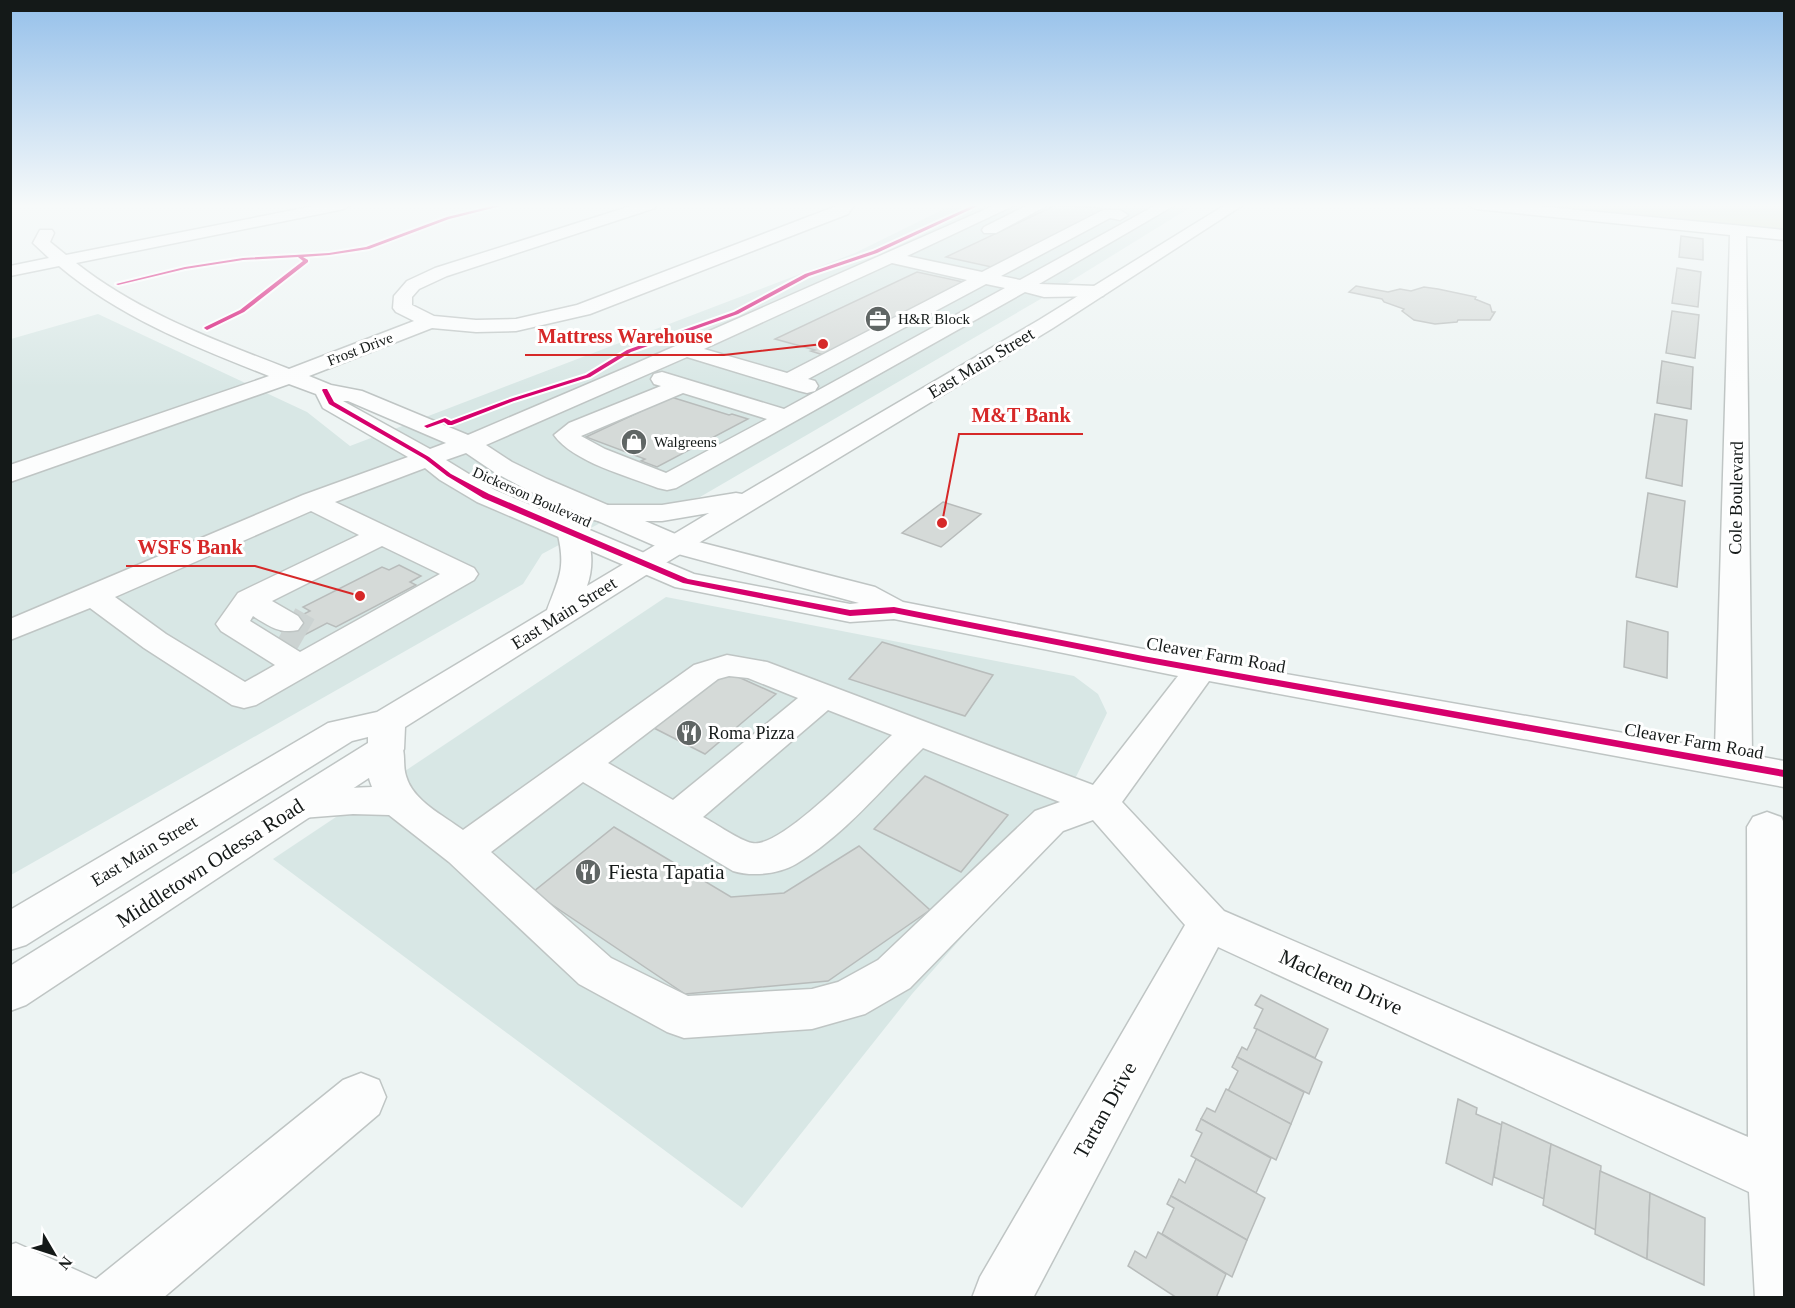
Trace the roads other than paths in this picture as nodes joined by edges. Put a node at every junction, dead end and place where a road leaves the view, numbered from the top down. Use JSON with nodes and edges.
{"nodes":[{"id":1,"x":38,"y":266,"type":"edge"},
{"id":2,"x":68,"y":266,"type":"edge"},
{"id":3,"x":460,"y":266,"type":"edge"},
{"id":4,"x":698,"y":266,"type":"edge"},
{"id":5,"x":873,"y":266,"type":"edge"},
{"id":6,"x":914,"y":266,"type":"edge"},
{"id":7,"x":927,"y":266,"type":"edge"},
{"id":8,"x":1006,"y":266,"type":"edge"},
{"id":9,"x":1058,"y":266,"type":"edge"},
{"id":10,"x":1138,"y":266,"type":"edge"},
{"id":11,"x":1738,"y":266,"type":"edge"},
{"id":12,"x":10,"y":272,"type":"edge"},
{"id":13,"x":983,"y":278,"type":"junction"},
{"id":14,"x":876,"y":284,"type":"dead end"},
{"id":15,"x":1022,"y":286,"type":"junction"},
{"id":16,"x":1096,"y":292,"type":"junction"},
{"id":17,"x":430,"y":321,"type":"junction"},
{"id":18,"x":738,"y":349,"type":"dead end"},
{"id":19,"x":686,"y":350,"type":"junction"},
{"id":20,"x":717,"y":359,"type":"junction"},
{"id":21,"x":638,"y":371,"type":"junction"},
{"id":22,"x":290,"y":376,"type":"junction"},
{"id":23,"x":788,"y":381,"type":"junction"},
{"id":24,"x":683,"y":385,"type":"junction"},
{"id":25,"x":325,"y":390,"type":"junction"},
{"id":26,"x":829,"y":393,"type":"junction"},
{"id":27,"x":786,"y":417,"type":"junction"},
{"id":28,"x":468,"y":444,"type":"junction"},
{"id":29,"x":427,"y":458,"type":"junction"},
{"id":30,"x":10,"y":474,"type":"edge"},
{"id":31,"x":755,"y":497,"type":"junction"},
{"id":32,"x":312,"y":501,"type":"junction"},
{"id":33,"x":599,"y":513,"type":"junction"},
{"id":34,"x":571,"y":531,"type":"junction"},
{"id":35,"x":381,"y":535,"type":"junction"},
{"id":36,"x":677,"y":545,"type":"junction"},
{"id":37,"x":644,"y":564,"type":"junction"},
{"id":38,"x":92,"y":596,"type":"junction"},
{"id":39,"x":249,"y":600,"type":"junction"},
{"id":40,"x":894,"y":610,"type":"junction"},
{"id":41,"x":560,"y":616,"type":"junction"},
{"id":42,"x":10,"y":631,"type":"edge"},
{"id":43,"x":309,"y":635,"type":"junction"},
{"id":44,"x":300,"y":666,"type":"junction"},
{"id":45,"x":1201,"y":669,"type":"junction"},
{"id":46,"x":824,"y":696,"type":"junction"},
{"id":47,"x":917,"y":732,"type":"junction"},
{"id":48,"x":387,"y":735,"type":"junction"},
{"id":49,"x":581,"y":764,"type":"junction"},
{"id":50,"x":1733,"y":765,"type":"junction"},
{"id":51,"x":1785,"y":774,"type":"edge"},
{"id":52,"x":398,"y":802,"type":"junction"},
{"id":53,"x":1100,"y":803,"type":"junction"},
{"id":54,"x":302,"y":804,"type":"junction"},
{"id":55,"x":675,"y":819,"type":"junction"},
{"id":56,"x":1767,"y":827,"type":"dead end"},
{"id":57,"x":463,"y":851,"type":"junction"},
{"id":58,"x":1209,"y":923,"type":"junction"},
{"id":59,"x":10,"y":932,"type":"edge"},
{"id":60,"x":10,"y":991,"type":"edge"},
{"id":61,"x":361,"y":1097,"type":"dead end"},
{"id":62,"x":1775,"y":1176,"type":"junction"},
{"id":63,"x":10,"y":1278,"type":"edge"},
{"id":64,"x":74,"y":1298,"type":"edge"},
{"id":65,"x":117,"y":1298,"type":"edge"},
{"id":66,"x":1001,"y":1298,"type":"edge"},
{"id":67,"x":1784,"y":1298,"type":"edge"}],
"edges":[{"from":1,"to":12,"type":"street"},
{"from":2,"to":22,"type":"street","name":"Dickerson Boulevard"},
{"from":3,"to":17,"type":"street"},
{"from":4,"to":17,"type":"street"},
{"from":5,"to":19,"type":"street"},
{"from":6,"to":14,"type":"street"},
{"from":7,"to":13,"type":"street"},
{"from":8,"to":13,"type":"street"},
{"from":9,"to":15,"type":"street"},
{"from":10,"to":16,"type":"street","name":"East Main Street"},
{"from":11,"to":50,"type":"street","name":"Cole Boulevard"},
{"from":13,"to":15,"type":"street"},
{"from":13,"to":23,"type":"street"},
{"from":15,"to":16,"type":"street"},
{"from":15,"to":26,"type":"street"},
{"from":16,"to":31,"type":"street","name":"East Main Street"},
{"from":17,"to":22,"type":"street","name":"Frost Drive"},
{"from":18,"to":20,"type":"street"},
{"from":19,"to":20,"type":"street"},
{"from":19,"to":21,"type":"street"},
{"from":20,"to":23,"type":"street"},
{"from":21,"to":24,"type":"street"},
{"from":21,"to":28,"type":"street"},
{"from":22,"to":25,"type":"street","name":"Dickerson Boulevard"},
{"from":22,"to":30,"type":"street","name":"Frost Drive"},
{"from":23,"to":26,"type":"street"},
{"from":24,"to":27,"type":"street"},
{"from":24,"to":27,"type":"street"},
{"from":25,"to":28,"type":"street","name":"Dickerson Boulevard"},
{"from":25,"to":29,"type":"street","name":"Dickerson Boulevard"},
{"from":26,"to":27,"type":"street"},
{"from":28,"to":29,"type":"street"},
{"from":28,"to":33,"type":"street","name":"Dickerson Boulevard"},
{"from":29,"to":32,"type":"street"},
{"from":29,"to":34,"type":"street","name":"Dickerson Boulevard"},
{"from":31,"to":33,"type":"street"},
{"from":31,"to":36,"type":"street","name":"East Main Street"},
{"from":32,"to":35,"type":"street"},
{"from":32,"to":38,"type":"street"},
{"from":33,"to":36,"type":"street","name":"Dickerson Boulevard"},
{"from":34,"to":37,"type":"street","name":"Dickerson Boulevard"},
{"from":34,"to":41,"type":"street"},
{"from":35,"to":39,"type":"street"},
{"from":35,"to":43,"type":"street"},
{"from":36,"to":37,"type":"street","name":"East Main Street"},
{"from":36,"to":40,"type":"street","name":"Cleaver Farm Road"},
{"from":37,"to":40,"type":"street","name":"Cleaver Farm Road"},
{"from":37,"to":41,"type":"street","name":"East Main Street"},
{"from":38,"to":42,"type":"street"},
{"from":38,"to":44,"type":"street"},
{"from":39,"to":43,"type":"street"},
{"from":39,"to":44,"type":"street"},
{"from":40,"to":45,"type":"street","name":"Cleaver Farm Road"},
{"from":41,"to":48,"type":"street","name":"East Main Street"},
{"from":43,"to":44,"type":"street"},
{"from":45,"to":50,"type":"street","name":"Cleaver Farm Road"},
{"from":45,"to":53,"type":"street"},
{"from":46,"to":47,"type":"street"},
{"from":46,"to":49,"type":"street"},
{"from":46,"to":55,"type":"street"},
{"from":47,"to":53,"type":"street"},
{"from":47,"to":55,"type":"street"},
{"from":48,"to":52,"type":"street"},
{"from":48,"to":54,"type":"street","name":"Middletown Odessa Road"},
{"from":48,"to":59,"type":"street","name":"East Main Street"},
{"from":49,"to":55,"type":"street"},
{"from":49,"to":57,"type":"street"},
{"from":50,"to":51,"type":"street","name":"Cleaver Farm Road"},
{"from":52,"to":54,"type":"street"},
{"from":52,"to":57,"type":"street"},
{"from":53,"to":57,"type":"street"},
{"from":53,"to":58,"type":"street","name":"Macleren Drive"},
{"from":54,"to":60,"type":"street","name":"Middletown Odessa Road"},
{"from":56,"to":62,"type":"street"},
{"from":58,"to":62,"type":"street","name":"Macleren Drive"},
{"from":58,"to":66,"type":"street","name":"Tartan Drive"},
{"from":61,"to":65,"type":"street"},
{"from":62,"to":67,"type":"street"},
{"from":63,"to":64,"type":"street"}]}
